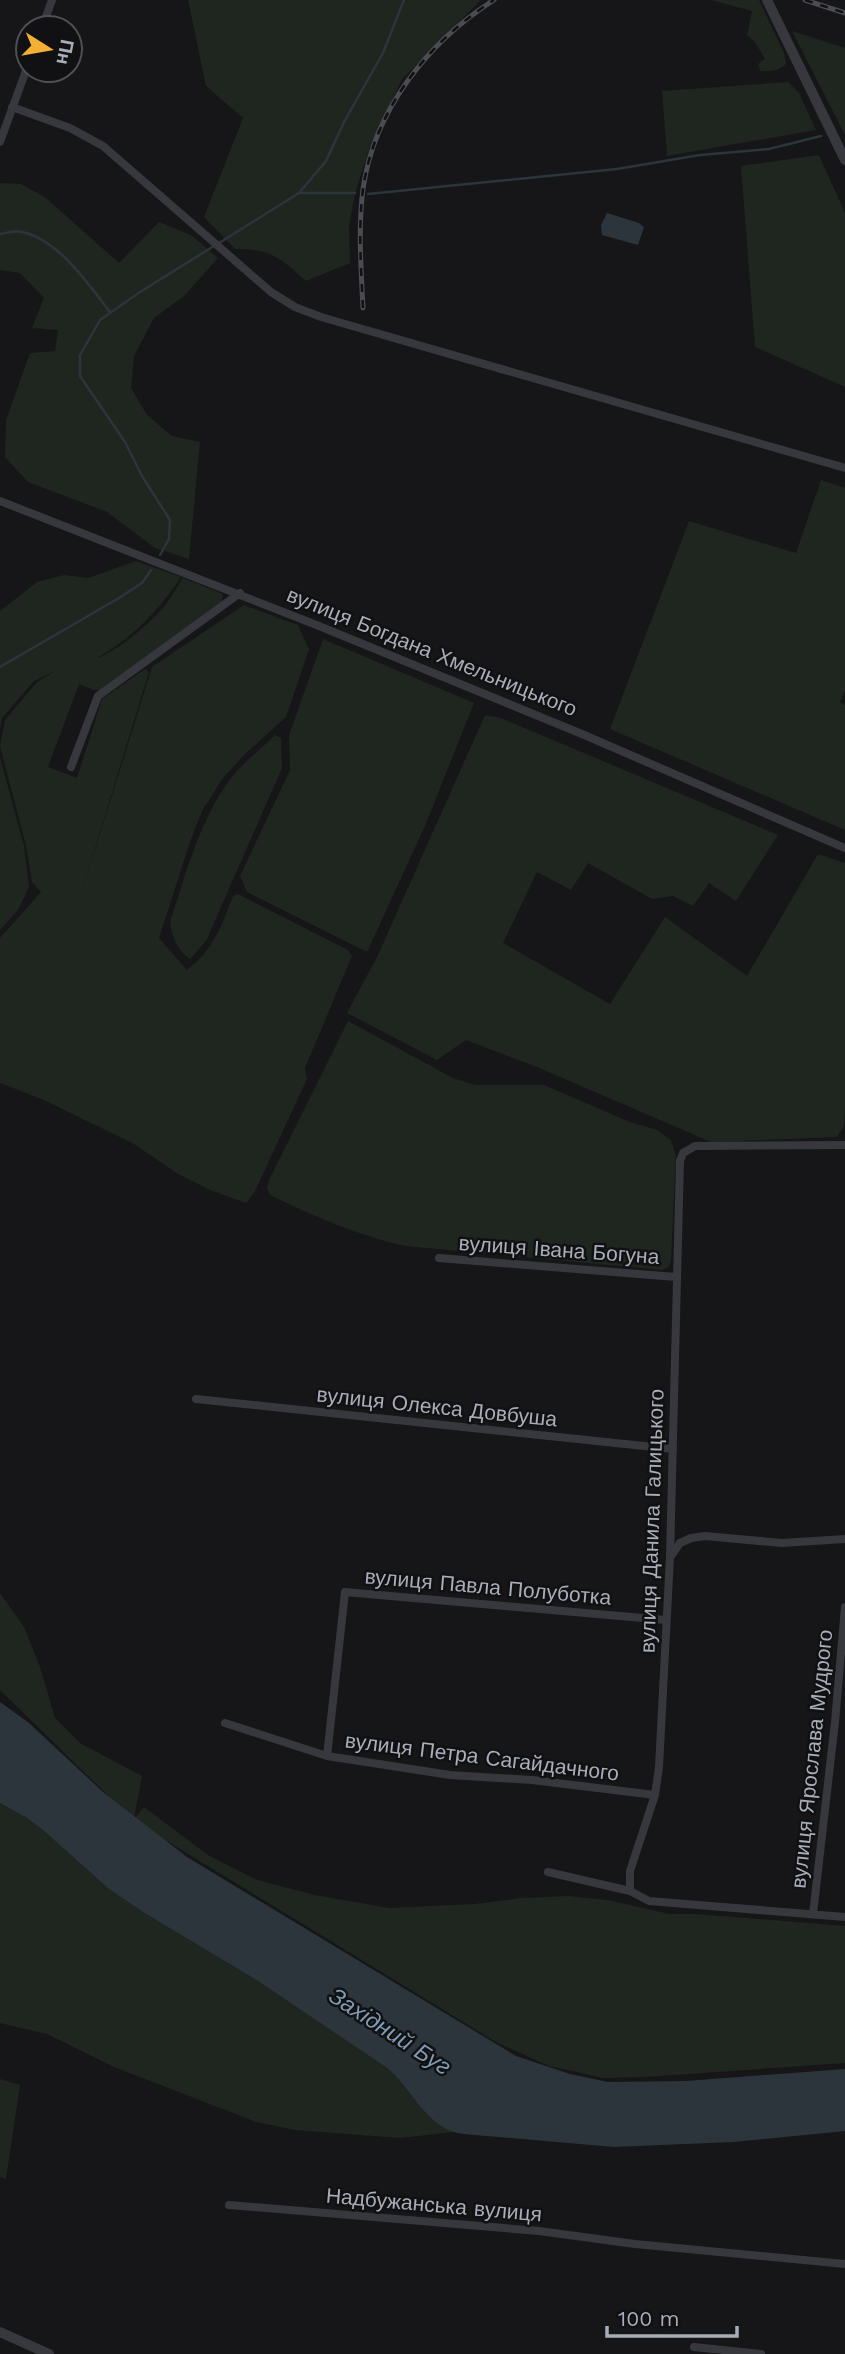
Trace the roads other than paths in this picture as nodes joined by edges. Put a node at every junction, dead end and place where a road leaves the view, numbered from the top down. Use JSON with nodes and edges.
{"nodes":[{"id":1,"x":767,"y":0,"type":"edge"},
{"id":2,"x":21,"y":84,"type":"edge"},
{"id":3,"x":12,"y":107,"type":"junction"},
{"id":4,"x":0,"y":142,"type":"edge"},
{"id":5,"x":845,"y":160,"type":"edge"},
{"id":6,"x":845,"y":468,"type":"edge"},
{"id":7,"x":0,"y":501,"type":"edge"},
{"id":8,"x":240,"y":593,"type":"junction"},
{"id":9,"x":71,"y":767,"type":"dead end"},
{"id":10,"x":845,"y":848,"type":"edge"},
{"id":11,"x":845,"y":1145,"type":"edge"},
{"id":12,"x":439,"y":1258,"type":"dead end"},
{"id":13,"x":676,"y":1277,"type":"junction"},
{"id":14,"x":196,"y":1399,"type":"dead end"},
{"id":15,"x":673,"y":1449,"type":"junction"},
{"id":16,"x":845,"y":1539,"type":"edge"},
{"id":17,"x":670,"y":1557,"type":"junction"},
{"id":18,"x":845,"y":1607,"type":"edge"},
{"id":19,"x":666,"y":1620,"type":"junction"},
{"id":20,"x":225,"y":1723,"type":"dead end"},
{"id":21,"x":327,"y":1756,"type":"junction"},
{"id":22,"x":655,"y":1795,"type":"junction"},
{"id":23,"x":548,"y":1872,"type":"dead end"},
{"id":24,"x":630,"y":1891,"type":"junction"},
{"id":25,"x":813,"y":1914,"type":"junction"},
{"id":26,"x":845,"y":1917,"type":"edge"},
{"id":27,"x":229,"y":2205,"type":"dead end"},
{"id":28,"x":845,"y":2264,"type":"edge"},
{"id":29,"x":0,"y":2332,"type":"edge"},
{"id":30,"x":694,"y":2347,"type":"dead end"},
{"id":31,"x":49,"y":2354,"type":"edge"},
{"id":32,"x":761,"y":2354,"type":"edge"}],
"edges":[{"from":1,"to":5,"type":"street"},
{"from":2,"to":3,"type":"street"},
{"from":3,"to":4,"type":"street"},
{"from":3,"to":6,"type":"street"},
{"from":7,"to":8,"type":"street","name":"вулиця Богдана Хмельницького"},
{"from":8,"to":9,"type":"street"},
{"from":8,"to":10,"type":"street","name":"вулиця Богдана Хмельницького"},
{"from":11,"to":13,"type":"street","name":"вулиця Данила Галицького"},
{"from":12,"to":13,"type":"street","name":"вулиця Івана Богуна"},
{"from":13,"to":15,"type":"street","name":"вулиця Данила Галицького"},
{"from":14,"to":15,"type":"street","name":"вулиця Олекса Довбуша"},
{"from":15,"to":17,"type":"street","name":"вулиця Данила Галицького"},
{"from":16,"to":17,"type":"street"},
{"from":17,"to":19,"type":"street","name":"вулиця Данила Галицького"},
{"from":18,"to":25,"type":"street","name":"вулиця Ярослава Мудрого"},
{"from":19,"to":21,"type":"street","name":"вулиця Павла Полуботка"},
{"from":19,"to":22,"type":"street","name":"вулиця Данила Галицького"},
{"from":20,"to":21,"type":"street","name":"вулиця Петра Сагайдачного"},
{"from":21,"to":22,"type":"street","name":"вулиця Петра Сагайдачного"},
{"from":22,"to":24,"type":"street","name":"вулиця Данила Галицького"},
{"from":23,"to":24,"type":"street"},
{"from":24,"to":25,"type":"street"},
{"from":25,"to":26,"type":"street"},
{"from":27,"to":28,"type":"street","name":"Надбужанська вулиця"},
{"from":29,"to":31,"type":"street"},
{"from":30,"to":32,"type":"street"}]}
